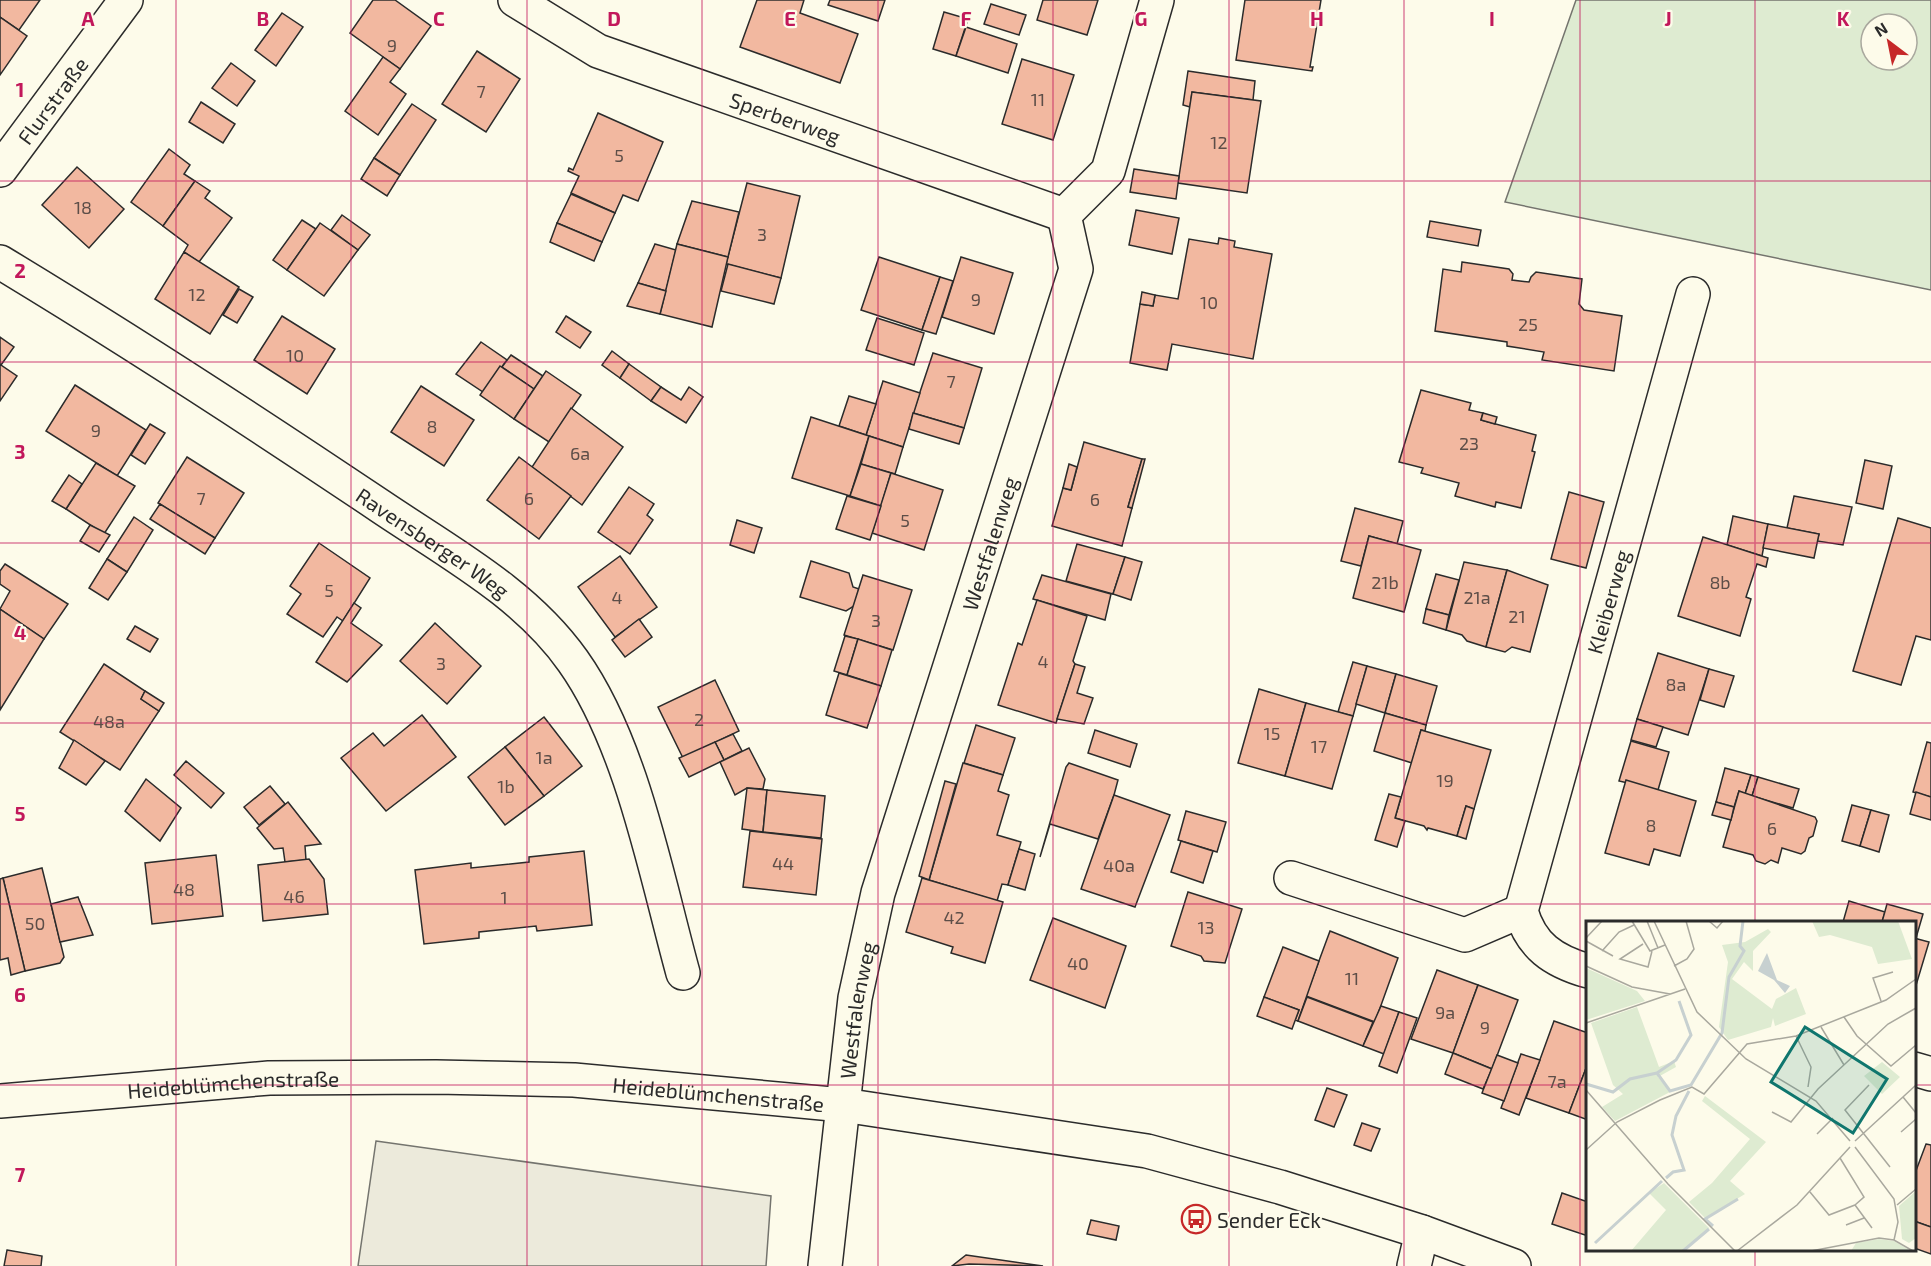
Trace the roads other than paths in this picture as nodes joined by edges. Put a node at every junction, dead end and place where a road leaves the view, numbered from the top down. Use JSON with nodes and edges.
{"nodes":[{"id":1,"x":126,"y":0,"type":"edge"},
{"id":2,"x":515,"y":0,"type":"edge"},
{"id":3,"x":1156,"y":0,"type":"edge"},
{"id":4,"x":0,"y":170,"type":"edge"},
{"id":5,"x":1064,"y":215,"type":"junction"},
{"id":6,"x":0,"y":262,"type":"edge"},
{"id":7,"x":1693,"y":294,"type":"dead end"},
{"id":8,"x":1291,"y":878,"type":"dead end"},
{"id":9,"x":1521,"y":911,"type":"junction"},
{"id":10,"x":1586,"y":971,"type":"edge"},
{"id":11,"x":683,"y":973,"type":"dead end"},
{"id":12,"x":1916,"y":1070,"type":"edge"},
{"id":13,"x":1931,"y":1074,"type":"edge"},
{"id":14,"x":0,"y":1101,"type":"edge"},
{"id":15,"x":843,"y":1105,"type":"junction"},
{"id":16,"x":1422,"y":1232,"type":"junction"},
{"id":17,"x":825,"y":1266,"type":"edge"},
{"id":18,"x":1414,"y":1266,"type":"edge"},
{"id":19,"x":1514,"y":1266,"type":"edge"}],
"edges":[{"from":1,"to":4,"type":"street","name":"Flurstraße"},
{"from":2,"to":5,"type":"street","name":"Sperberweg"},
{"from":3,"to":5,"type":"street"},
{"from":5,"to":15,"type":"street","name":"Westfalenweg"},
{"from":6,"to":11,"type":"street","name":"Ravensberger Weg"},
{"from":7,"to":9,"type":"street","name":"Kleiberweg"},
{"from":8,"to":9,"type":"street"},
{"from":9,"to":10,"type":"street"},
{"from":12,"to":13,"type":"street"},
{"from":14,"to":15,"type":"street","name":"Heideblümchenstraße"},
{"from":15,"to":16,"type":"street","name":"Heideblümchenstraße"},
{"from":15,"to":17,"type":"street","name":"Westfalenweg"},
{"from":16,"to":18,"type":"street"},
{"from":16,"to":19,"type":"street","name":"Heideblümchenstraße"}]}
